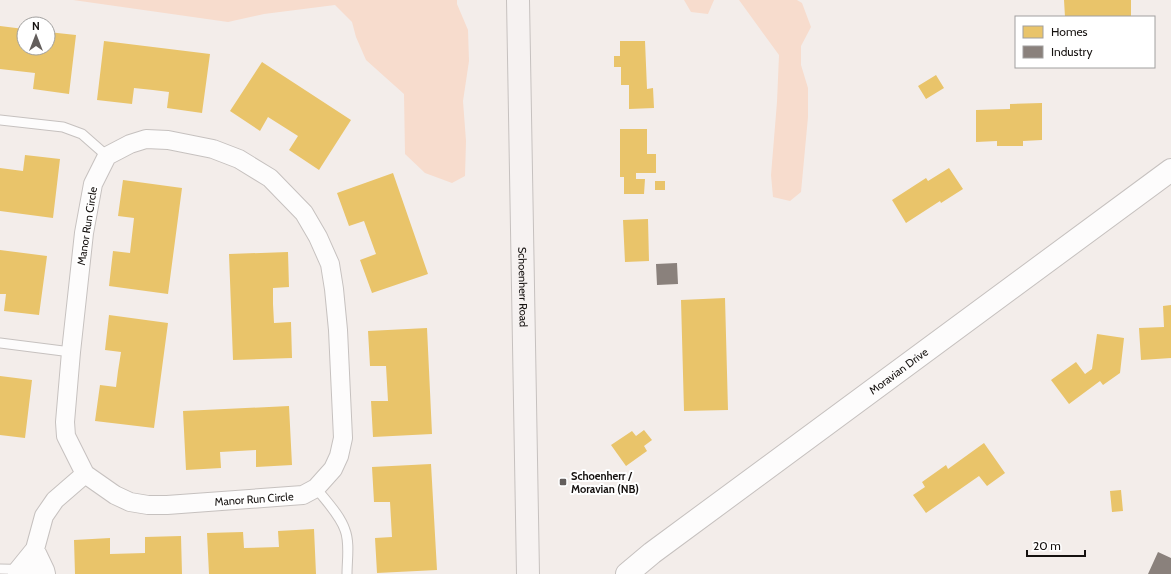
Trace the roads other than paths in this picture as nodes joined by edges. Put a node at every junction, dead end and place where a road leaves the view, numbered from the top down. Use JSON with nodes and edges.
{"nodes":[{"id":1,"x":518,"y":0,"type":"edge"},
{"id":2,"x":0,"y":120,"type":"edge"},
{"id":3,"x":107,"y":156,"type":"junction"},
{"id":4,"x":1171,"y":170,"type":"edge"},
{"id":5,"x":0,"y":343,"type":"edge"},
{"id":6,"x":71,"y":352,"type":"junction"},
{"id":7,"x":85,"y":474,"type":"junction"},
{"id":8,"x":316,"y":488,"type":"junction"},
{"id":9,"x":35,"y":549,"type":"junction"},
{"id":10,"x":0,"y":569,"type":"edge"},
{"id":11,"x":17,"y":572,"type":"edge"},
{"id":12,"x":46,"y":572,"type":"edge"},
{"id":13,"x":347,"y":574,"type":"edge"},
{"id":14,"x":528,"y":574,"type":"edge"},
{"id":15,"x":627,"y":574,"type":"edge"}],
"edges":[{"from":1,"to":14,"type":"main road","name":"Schoenherr Road"},
{"from":2,"to":3,"type":"lane"},
{"from":3,"to":6,"type":"street","name":"Manor Run Circle"},
{"from":3,"to":8,"type":"street","name":"Manor Run Circle"},
{"from":4,"to":15,"type":"street","name":"Moravian Drive"},
{"from":5,"to":6,"type":"lane"},
{"from":6,"to":7,"type":"street","name":"Manor Run Circle"},
{"from":7,"to":8,"type":"street","name":"Manor Run Circle"},
{"from":7,"to":9,"type":"street"},
{"from":8,"to":13,"type":"lane"},
{"from":9,"to":11,"type":"street"},
{"from":9,"to":12,"type":"street"},
{"from":10,"to":11,"type":"lane"},
{"from":11,"to":12,"type":"lane"}]}
